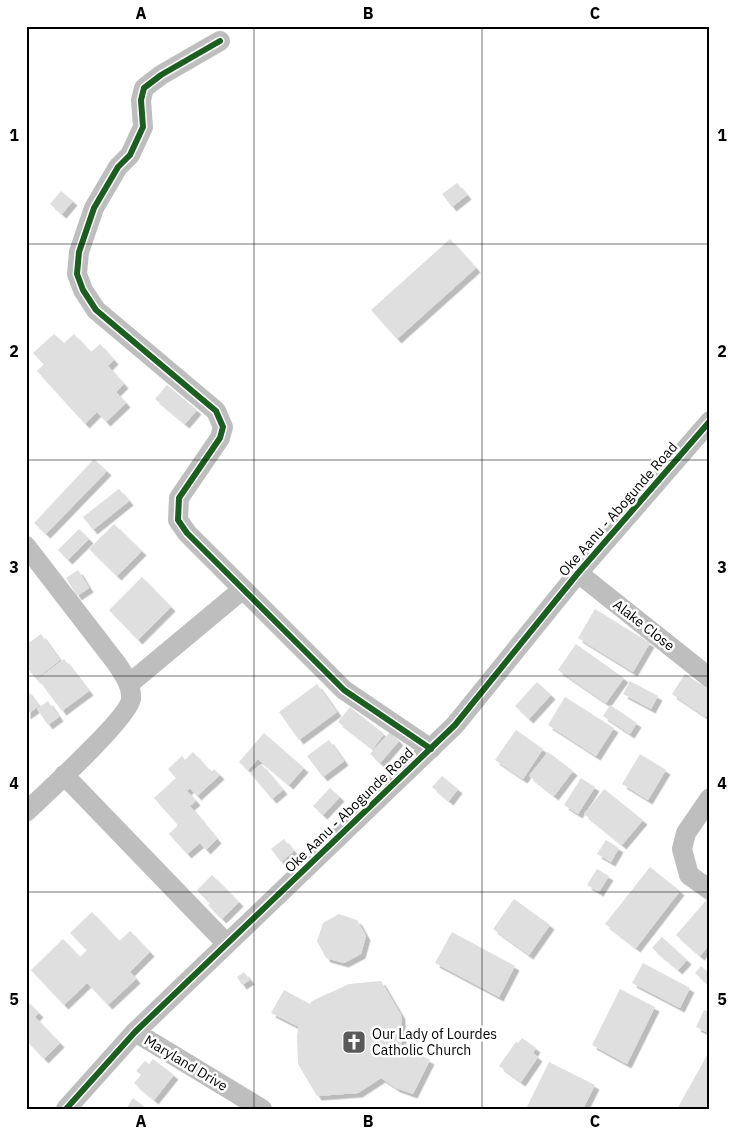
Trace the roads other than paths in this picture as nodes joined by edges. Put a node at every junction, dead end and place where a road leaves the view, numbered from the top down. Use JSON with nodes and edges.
{"nodes":[{"id":1,"x":220,"y":42,"type":"dead end"},
{"id":2,"x":710,"y":421,"type":"edge"},
{"id":3,"x":26,"y":546,"type":"edge"},
{"id":4,"x":578,"y":573,"type":"junction"},
{"id":5,"x":243,"y":589,"type":"junction"},
{"id":6,"x":710,"y":678,"type":"edge"},
{"id":7,"x":129,"y":684,"type":"junction"},
{"id":8,"x":431,"y":749,"type":"junction"},
{"id":9,"x":64,"y":775,"type":"junction"},
{"id":10,"x":710,"y":798,"type":"edge"},
{"id":11,"x":26,"y":812,"type":"edge"},
{"id":12,"x":710,"y":890,"type":"edge"},
{"id":13,"x":227,"y":944,"type":"junction"},
{"id":14,"x":135,"y":1032,"type":"junction"},
{"id":15,"x":66,"y":1109,"type":"edge"},
{"id":16,"x":262,"y":1109,"type":"edge"}],
"edges":[{"from":1,"to":5,"type":"street"},
{"from":2,"to":4,"type":"street","name":"Oke Aanu - Abogunde Road"},
{"from":3,"to":7,"type":"street"},
{"from":4,"to":6,"type":"street","name":"Alake Close"},
{"from":4,"to":8,"type":"street","name":"Oke Aanu - Abogunde Road"},
{"from":5,"to":7,"type":"street"},
{"from":5,"to":8,"type":"street"},
{"from":7,"to":9,"type":"street"},
{"from":8,"to":13,"type":"street","name":"Oke Aanu - Abogunde Road"},
{"from":9,"to":11,"type":"street"},
{"from":9,"to":13,"type":"street"},
{"from":10,"to":12,"type":"street"},
{"from":13,"to":14,"type":"street","name":"Oke Aanu - Abogunde Road"},
{"from":14,"to":15,"type":"street","name":"Oke Aanu - Abogunde Road"},
{"from":14,"to":16,"type":"street","name":"Maryland Drive"}]}
